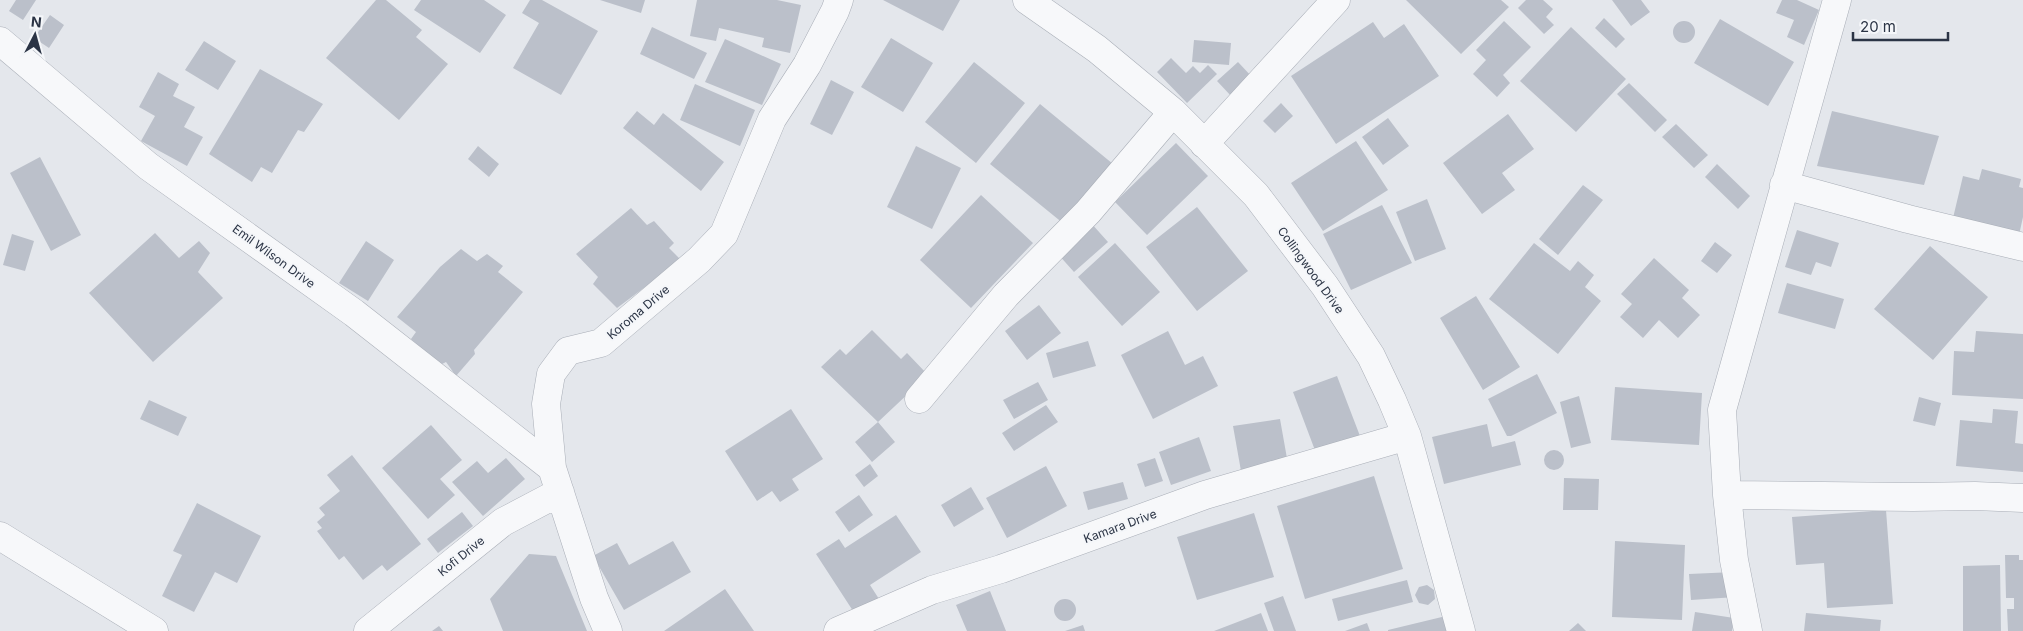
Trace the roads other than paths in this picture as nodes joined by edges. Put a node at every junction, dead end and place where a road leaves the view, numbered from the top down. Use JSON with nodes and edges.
{"nodes":[{"id":1,"x":839,"y":0,"type":"edge"},
{"id":2,"x":1027,"y":0,"type":"edge"},
{"id":3,"x":1336,"y":0,"type":"edge"},
{"id":4,"x":1836,"y":0,"type":"edge"},
{"id":5,"x":0,"y":41,"type":"edge"},
{"id":6,"x":1173,"y":112,"type":"junction"},
{"id":7,"x":1204,"y":144,"type":"junction"},
{"id":8,"x":1784,"y":186,"type":"junction"},
{"id":9,"x":2023,"y":247,"type":"edge"},
{"id":10,"x":919,"y":399,"type":"dead end"},
{"id":11,"x":1407,"y":436,"type":"junction"},
{"id":12,"x":556,"y":480,"type":"junction"},
{"id":13,"x":1727,"y":495,"type":"junction"},
{"id":14,"x":2023,"y":498,"type":"edge"},
{"id":15,"x":0,"y":536,"type":"edge"},
{"id":16,"x":154,"y":631,"type":"edge"},
{"id":17,"x":368,"y":631,"type":"edge"},
{"id":18,"x":608,"y":631,"type":"edge"},
{"id":19,"x":838,"y":631,"type":"edge"},
{"id":20,"x":1461,"y":631,"type":"edge"},
{"id":21,"x":1748,"y":631,"type":"edge"}],
"edges":[{"from":1,"to":12,"type":"street","name":"Koroma Drive"},
{"from":2,"to":6,"type":"street","name":"Collingwood Drive"},
{"from":3,"to":7,"type":"street"},
{"from":4,"to":8,"type":"street"},
{"from":5,"to":12,"type":"street","name":"Emil Wilson Drive"},
{"from":6,"to":7,"type":"street","name":"Collingwood Drive"},
{"from":6,"to":10,"type":"street"},
{"from":7,"to":11,"type":"street","name":"Collingwood Drive"},
{"from":8,"to":9,"type":"street"},
{"from":8,"to":13,"type":"street"},
{"from":11,"to":19,"type":"street","name":"Kamara Drive"},
{"from":11,"to":20,"type":"street","name":"Collingwood Drive"},
{"from":12,"to":17,"type":"street","name":"Kofi Drive"},
{"from":12,"to":18,"type":"street","name":"Koroma Drive"},
{"from":13,"to":14,"type":"street"},
{"from":13,"to":21,"type":"street"},
{"from":15,"to":16,"type":"street"}]}
